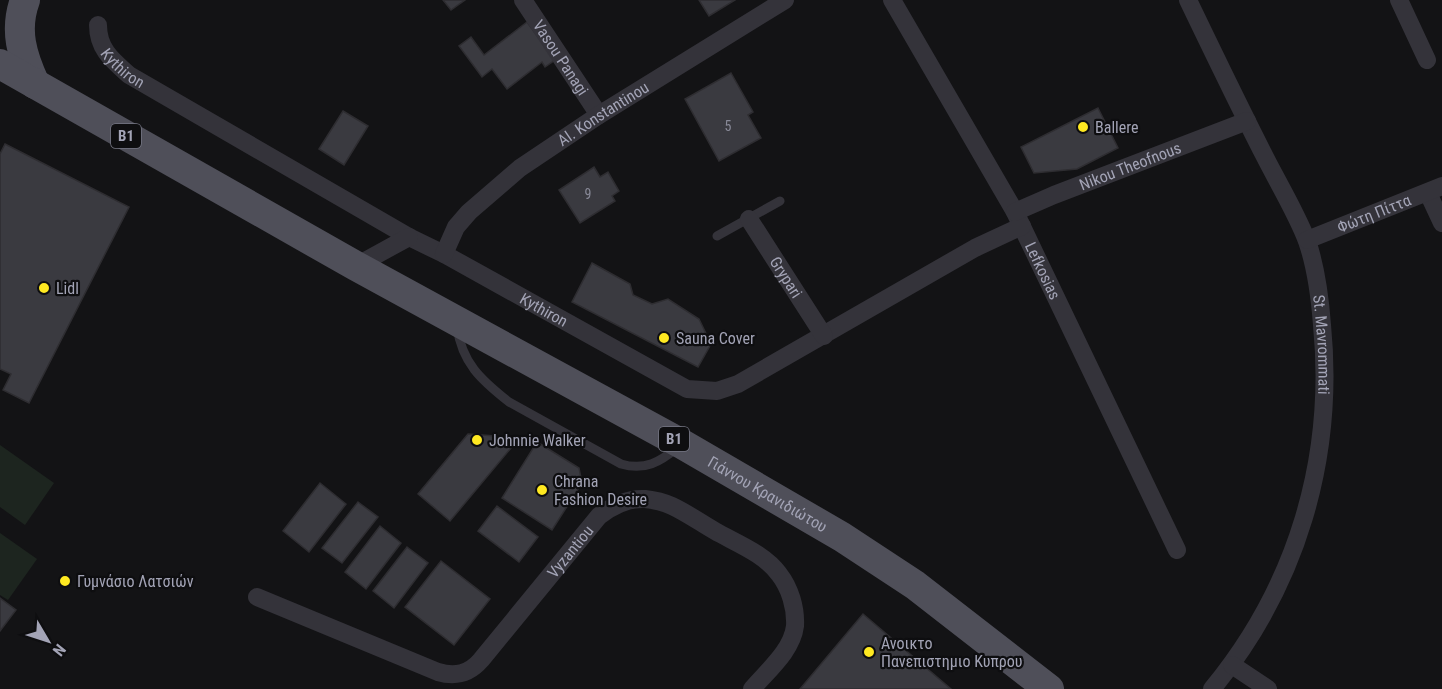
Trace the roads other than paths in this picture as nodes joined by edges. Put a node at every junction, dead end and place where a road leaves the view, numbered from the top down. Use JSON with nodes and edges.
{"nodes":[{"id":1,"x":25,"y":0,"type":"edge"},
{"id":2,"x":524,"y":0,"type":"edge"},
{"id":3,"x":785,"y":0,"type":"edge"},
{"id":4,"x":892,"y":0,"type":"edge"},
{"id":5,"x":1188,"y":0,"type":"edge"},
{"id":6,"x":1399,"y":0,"type":"edge"},
{"id":7,"x":98,"y":25,"type":"dead end"},
{"id":8,"x":1427,"y":60,"type":"dead end"},
{"id":9,"x":0,"y":64,"type":"edge"},
{"id":10,"x":35,"y":84,"type":"junction"},
{"id":11,"x":599,"y":115,"type":"junction"},
{"id":12,"x":1247,"y":121,"type":"junction"},
{"id":13,"x":1435,"y":190,"type":"edge"},
{"id":14,"x":780,"y":201,"type":"dead end"},
{"id":15,"x":749,"y":219,"type":"junction"},
{"id":16,"x":1019,"y":219,"type":"junction"},
{"id":17,"x":1442,"y":223,"type":"edge"},
{"id":18,"x":717,"y":236,"type":"dead end"},
{"id":19,"x":409,"y":237,"type":"junction"},
{"id":20,"x":1306,"y":240,"type":"junction"},
{"id":21,"x":444,"y":254,"type":"junction"},
{"id":22,"x":356,"y":266,"type":"junction"},
{"id":23,"x":456,"y":321,"type":"junction"},
{"id":24,"x":824,"y":336,"type":"junction"},
{"id":25,"x":682,"y":444,"type":"junction"},
{"id":26,"x":1177,"y":550,"type":"dead end"},
{"id":27,"x":257,"y":597,"type":"dead end"},
{"id":28,"x":1232,"y":665,"type":"junction"},
{"id":29,"x":752,"y":689,"type":"edge"},
{"id":30,"x":1049,"y":689,"type":"edge"},
{"id":31,"x":1212,"y":689,"type":"edge"},
{"id":32,"x":1268,"y":689,"type":"edge"}],
"edges":[{"from":1,"to":10,"type":"main road"},
{"from":2,"to":11,"type":"street","name":"Vasou Panagi"},
{"from":3,"to":11,"type":"street","name":"Al. Konstantinou"},
{"from":4,"to":16,"type":"street","name":"Lefkosias"},
{"from":5,"to":12,"type":"street","name":"St. Mavrommati"},
{"from":6,"to":8,"type":"street"},
{"from":7,"to":19,"type":"street","name":"Kythiron"},
{"from":9,"to":10,"type":"main road","number":"B1"},
{"from":10,"to":22,"type":"main road","name":"Γιάννου Κρανιδιώτου","number":"B1"},
{"from":11,"to":21,"type":"street","name":"Al. Konstantinou"},
{"from":12,"to":16,"type":"street","name":"Nikou Theofnous"},
{"from":12,"to":20,"type":"street","name":"St. Mavrommati"},
{"from":13,"to":17,"type":"street"},
{"from":13,"to":20,"type":"street","name":"Φώτη Πίττα"},
{"from":14,"to":15,"type":"lane"},
{"from":15,"to":18,"type":"lane"},
{"from":15,"to":24,"type":"street","name":"Grypari"},
{"from":16,"to":24,"type":"street","name":"Kythiron"},
{"from":16,"to":26,"type":"street","name":"Lefkosias"},
{"from":19,"to":21,"type":"street","name":"Kythiron"},
{"from":19,"to":22,"type":"street"},
{"from":20,"to":28,"type":"street","name":"St. Mavrommati"},
{"from":21,"to":24,"type":"street","name":"Kythiron"},
{"from":22,"to":23,"type":"main road","name":"Γιάννου Κρανιδιώτου","number":"B1"},
{"from":23,"to":25,"type":"main road","name":"Γιάννου Κρανιδιώτου","number":"B1"},
{"from":23,"to":25,"type":"lane"},
{"from":25,"to":30,"type":"main road","name":"Γιάννου Κρανιδιώτου","number":"B1"},
{"from":27,"to":29,"type":"street","name":"Vyzantiou"},
{"from":28,"to":31,"type":"street","name":"St. Mavrommati"},
{"from":28,"to":32,"type":"street"}]}
